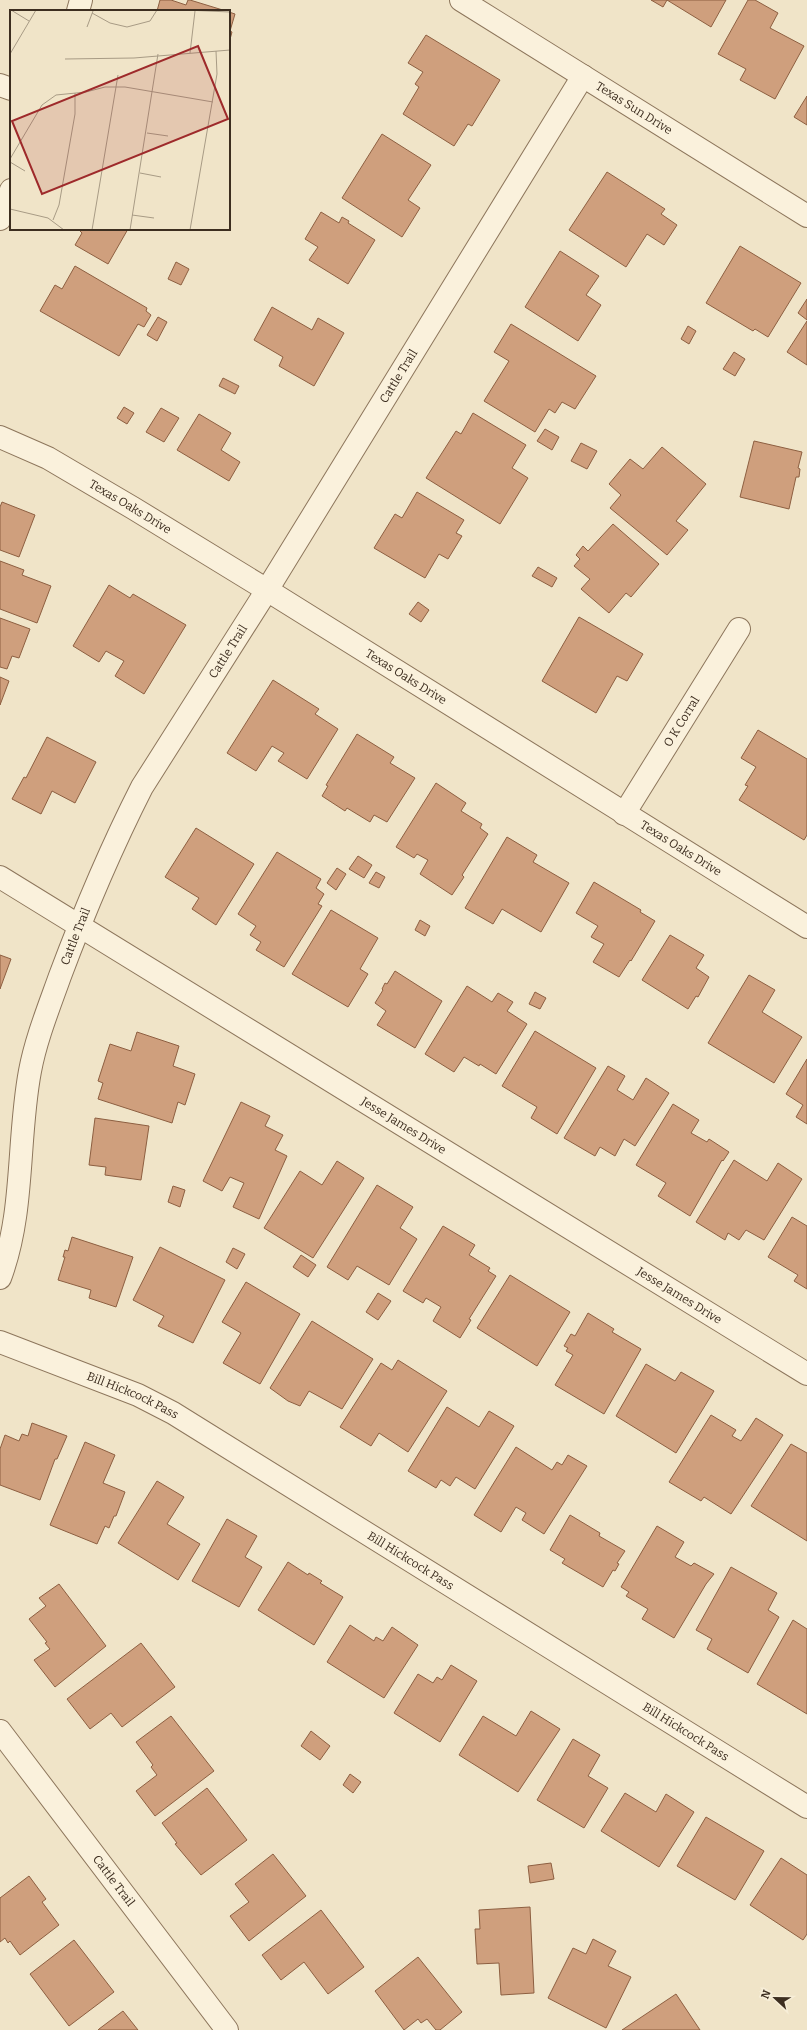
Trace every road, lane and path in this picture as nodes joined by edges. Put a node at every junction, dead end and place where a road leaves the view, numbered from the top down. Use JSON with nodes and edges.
{"nodes":[{"id":1,"x":81,"y":0,"type":"edge"},
{"id":2,"x":461,"y":0,"type":"edge"},
{"id":3,"x":78,"y":10,"type":"edge"},
{"id":4,"x":583,"y":76,"type":"junction"},
{"id":5,"x":0,"y":85,"type":"edge"},
{"id":6,"x":10,"y":89,"type":"edge"},
{"id":7,"x":10,"y":193,"type":"edge"},
{"id":8,"x":807,"y":216,"type":"edge"},
{"id":9,"x":0,"y":219,"type":"edge"},
{"id":10,"x":0,"y":437,"type":"edge"},
{"id":11,"x":267,"y":590,"type":"junction"},
{"id":12,"x":739,"y":628,"type":"dead end"},
{"id":13,"x":624,"y":814,"type":"junction"},
{"id":14,"x":0,"y":877,"type":"edge"},
{"id":15,"x":79,"y":925,"type":"junction"},
{"id":16,"x":807,"y":927,"type":"edge"},
{"id":17,"x":0,"y":1278,"type":"edge"},
{"id":18,"x":0,"y":1342,"type":"edge"},
{"id":19,"x":807,"y":1374,"type":"edge"},
{"id":20,"x":0,"y":1731,"type":"edge"},
{"id":21,"x":807,"y":1807,"type":"edge"},
{"id":22,"x":227,"y":2030,"type":"edge"}],
"edges":[{"from":1,"to":3,"type":"street"},
{"from":2,"to":4,"type":"street","name":"Texas Sun Drive"},
{"from":4,"to":8,"type":"street","name":"Texas Sun Drive"},
{"from":4,"to":11,"type":"street","name":"Cattle Trail"},
{"from":5,"to":6,"type":"street"},
{"from":7,"to":9,"type":"street"},
{"from":10,"to":11,"type":"street","name":"Texas Oaks Drive"},
{"from":11,"to":13,"type":"street","name":"Texas Oaks Drive"},
{"from":11,"to":15,"type":"street","name":"Cattle Trail"},
{"from":12,"to":13,"type":"street","name":"O K Corral"},
{"from":13,"to":16,"type":"street","name":"Texas Oaks Drive"},
{"from":14,"to":15,"type":"street","name":"Jesse James Drive"},
{"from":15,"to":17,"type":"street","name":"Cattle Trail"},
{"from":15,"to":19,"type":"street","name":"Jesse James Drive"},
{"from":18,"to":21,"type":"street","name":"Bill Hickcock Pass"},
{"from":20,"to":22,"type":"street","name":"Cattle Trail"}]}
